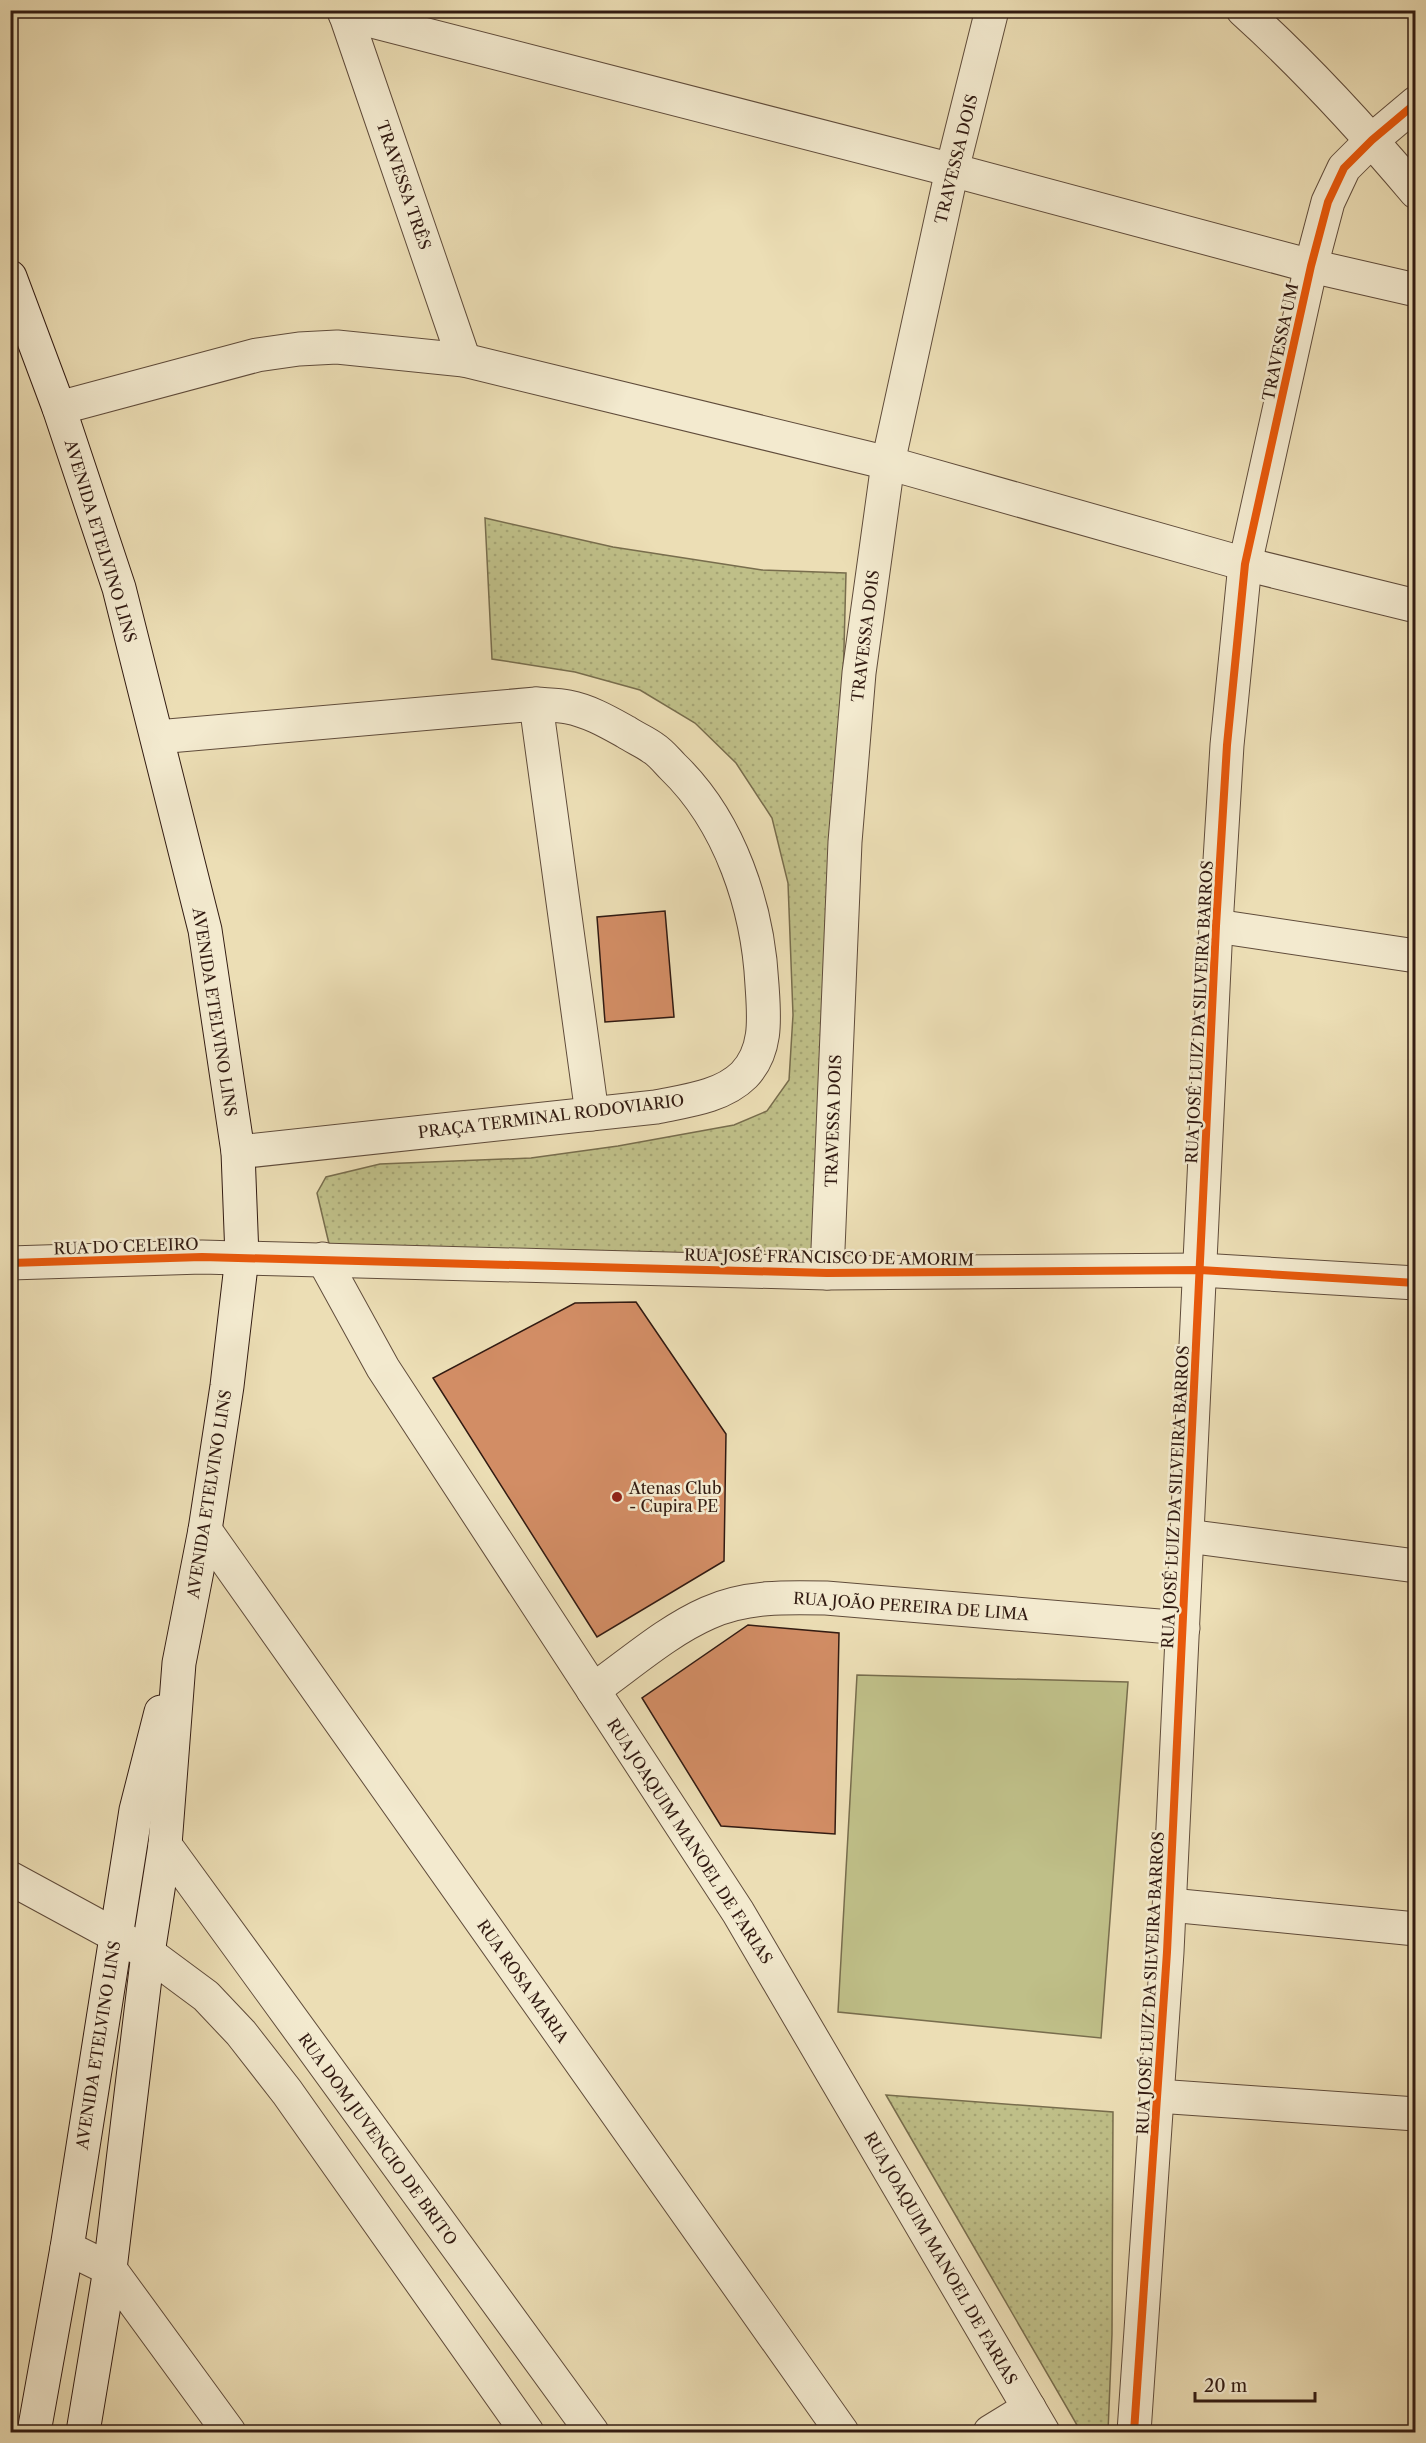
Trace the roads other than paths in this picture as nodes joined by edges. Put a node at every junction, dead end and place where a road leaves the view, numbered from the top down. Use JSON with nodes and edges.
{"nodes":[{"id":1,"x":992,"y":10,"type":"edge"},
{"id":2,"x":1243,"y":10,"type":"edge"},
{"id":3,"x":345,"y":12,"type":"edge"},
{"id":4,"x":1416,"y":103,"type":"edge"},
{"id":5,"x":1372,"y":140,"type":"junction"},
{"id":6,"x":952,"y":170,"type":"junction"},
{"id":7,"x":1416,"y":192,"type":"edge"},
{"id":8,"x":1311,"y":266,"type":"junction"},
{"id":9,"x":10,"y":277,"type":"edge"},
{"id":10,"x":1416,"y":290,"type":"edge"},
{"id":11,"x":464,"y":360,"type":"junction"},
{"id":12,"x":59,"y":408,"type":"junction"},
{"id":13,"x":888,"y":463,"type":"junction"},
{"id":14,"x":1245,"y":564,"type":"junction"},
{"id":15,"x":1416,"y":606,"type":"edge"},
{"id":16,"x":536,"y":704,"type":"junction"},
{"id":17,"x":157,"y":737,"type":"junction"},
{"id":18,"x":1216,"y":926,"type":"junction"},
{"id":19,"x":1416,"y":956,"type":"edge"},
{"id":20,"x":592,"y":1114,"type":"junction"},
{"id":21,"x":238,"y":1152,"type":"junction"},
{"id":22,"x":242,"y":1257,"type":"junction"},
{"id":23,"x":323,"y":1259,"type":"junction"},
{"id":24,"x":10,"y":1263,"type":"edge"},
{"id":25,"x":1200,"y":1270,"type":"junction"},
{"id":26,"x":827,"y":1273,"type":"junction"},
{"id":27,"x":1416,"y":1283,"type":"edge"},
{"id":28,"x":205,"y":1530,"type":"junction"},
{"id":29,"x":1187,"y":1536,"type":"junction"},
{"id":30,"x":1416,"y":1566,"type":"edge"},
{"id":31,"x":1182,"y":1628,"type":"junction"},
{"id":32,"x":179,"y":1662,"type":"junction"},
{"id":33,"x":593,"y":1690,"type":"junction"},
{"id":34,"x":165,"y":1845,"type":"junction"},
{"id":35,"x":10,"y":1878,"type":"edge"},
{"id":36,"x":1170,"y":1905,"type":"junction"},
{"id":37,"x":1416,"y":1929,"type":"edge"},
{"id":38,"x":115,"y":1935,"type":"junction"},
{"id":39,"x":148,"y":1953,"type":"junction"},
{"id":40,"x":1157,"y":2096,"type":"junction"},
{"id":41,"x":1416,"y":2114,"type":"edge"},
{"id":42,"x":67,"y":2248,"type":"junction"},
{"id":43,"x":110,"y":2269,"type":"junction"},
{"id":44,"x":1036,"y":2420,"type":"edge"},
{"id":45,"x":34,"y":2433,"type":"edge"},
{"id":46,"x":83,"y":2433,"type":"edge"},
{"id":47,"x":229,"y":2433,"type":"edge"},
{"id":48,"x":527,"y":2433,"type":"edge"},
{"id":49,"x":592,"y":2433,"type":"edge"},
{"id":50,"x":842,"y":2433,"type":"edge"},
{"id":51,"x":990,"y":2433,"type":"edge"},
{"id":52,"x":1134,"y":2433,"type":"edge"}],
"edges":[{"from":1,"to":6,"type":"street","name":"TRAVESSA DOIS"},
{"from":2,"to":5,"type":"street"},
{"from":3,"to":6,"type":"street"},
{"from":3,"to":11,"type":"street","name":"TRAVESSA TRÊS"},
{"from":4,"to":5,"type":"street","name":"TRAVESSA UM"},
{"from":5,"to":7,"type":"street"},
{"from":5,"to":8,"type":"street","name":"TRAVESSA UM"},
{"from":6,"to":8,"type":"street"},
{"from":6,"to":13,"type":"street","name":"TRAVESSA DOIS"},
{"from":8,"to":10,"type":"street"},
{"from":8,"to":14,"type":"street","name":"TRAVESSA UM"},
{"from":9,"to":12,"type":"street","name":"AVENIDA ETELVINO LINS"},
{"from":11,"to":12,"type":"street"},
{"from":11,"to":13,"type":"street"},
{"from":12,"to":17,"type":"street","name":"AVENIDA ETELVINO LINS"},
{"from":13,"to":14,"type":"street"},
{"from":13,"to":26,"type":"street","name":"TRAVESSA DOIS"},
{"from":14,"to":15,"type":"street"},
{"from":14,"to":18,"type":"street","name":"RUA JOSÉ LUIZ DA SILVEIRA BARROS"},
{"from":16,"to":17,"type":"street","name":"PRAÇA TERMINAL RODOVIARIO"},
{"from":16,"to":20,"type":"street"},
{"from":16,"to":20,"type":"street","name":"PRAÇA TERMINAL RODOVIARIO"},
{"from":17,"to":21,"type":"street","name":"AVENIDA ETELVINO LINS"},
{"from":18,"to":19,"type":"street"},
{"from":18,"to":25,"type":"street","name":"RUA JOSÉ LUIZ DA SILVEIRA BARROS"},
{"from":20,"to":21,"type":"street","name":"PRAÇA TERMINAL RODOVIARIO"},
{"from":21,"to":22,"type":"street","name":"AVENIDA ETELVINO LINS"},
{"from":22,"to":23,"type":"street","name":"RUA JOSÉ FRANCISCO DE AMORIM"},
{"from":22,"to":24,"type":"street","name":"RUA DO CELEIRO"},
{"from":22,"to":28,"type":"street","name":"AVENIDA ETELVINO LINS"},
{"from":23,"to":26,"type":"street","name":"RUA JOSÉ FRANCISCO DE AMORIM"},
{"from":23,"to":33,"type":"street","name":"RUA JOAQUIM MANOEL DE FARIAS"},
{"from":25,"to":26,"type":"street","name":"RUA JOSÉ FRANCISCO DE AMORIM"},
{"from":25,"to":27,"type":"street","name":"RUA JOSÉ FRANCISCO DE AMORIM"},
{"from":25,"to":29,"type":"street","name":"RUA JOSÉ LUIZ DA SILVEIRA BARROS"},
{"from":28,"to":32,"type":"street","name":"AVENIDA ETELVINO LINS"},
{"from":28,"to":50,"type":"street","name":"RUA ROSA MARIA"},
{"from":29,"to":30,"type":"street"},
{"from":29,"to":31,"type":"street","name":"RUA JOSÉ LUIZ DA SILVEIRA BARROS"},
{"from":31,"to":33,"type":"street","name":"RUA JOÃO PEREIRA DE LIMA"},
{"from":31,"to":36,"type":"street","name":"RUA JOSÉ LUIZ DA SILVEIRA BARROS"},
{"from":32,"to":34,"type":"street","name":"AVENIDA ETELVINO LINS"},
{"from":32,"to":38,"type":"street","name":"AVENIDA ETELVINO LINS"},
{"from":33,"to":44,"type":"street","name":"RUA JOAQUIM MANOEL DE FARIAS"},
{"from":34,"to":39,"type":"street","name":"AVENIDA ETELVINO LINS"},
{"from":34,"to":49,"type":"street","name":"RUA DOM JUVENCIO DE BRITO"},
{"from":35,"to":38,"type":"street"},
{"from":36,"to":37,"type":"street"},
{"from":36,"to":40,"type":"street","name":"RUA JOSÉ LUIZ DA SILVEIRA BARROS"},
{"from":38,"to":39,"type":"street"},
{"from":38,"to":42,"type":"street","name":"AVENIDA ETELVINO LINS"},
{"from":39,"to":43,"type":"street","name":"AVENIDA ETELVINO LINS"},
{"from":39,"to":48,"type":"street"},
{"from":40,"to":41,"type":"street"},
{"from":40,"to":52,"type":"street","name":"RUA JOSÉ LUIZ DA SILVEIRA BARROS"},
{"from":42,"to":43,"type":"street"},
{"from":42,"to":45,"type":"street","name":"AVENIDA ETELVINO LINS"},
{"from":43,"to":46,"type":"street","name":"AVENIDA ETELVINO LINS"},
{"from":43,"to":47,"type":"street"},
{"from":44,"to":51,"type":"street"}]}
